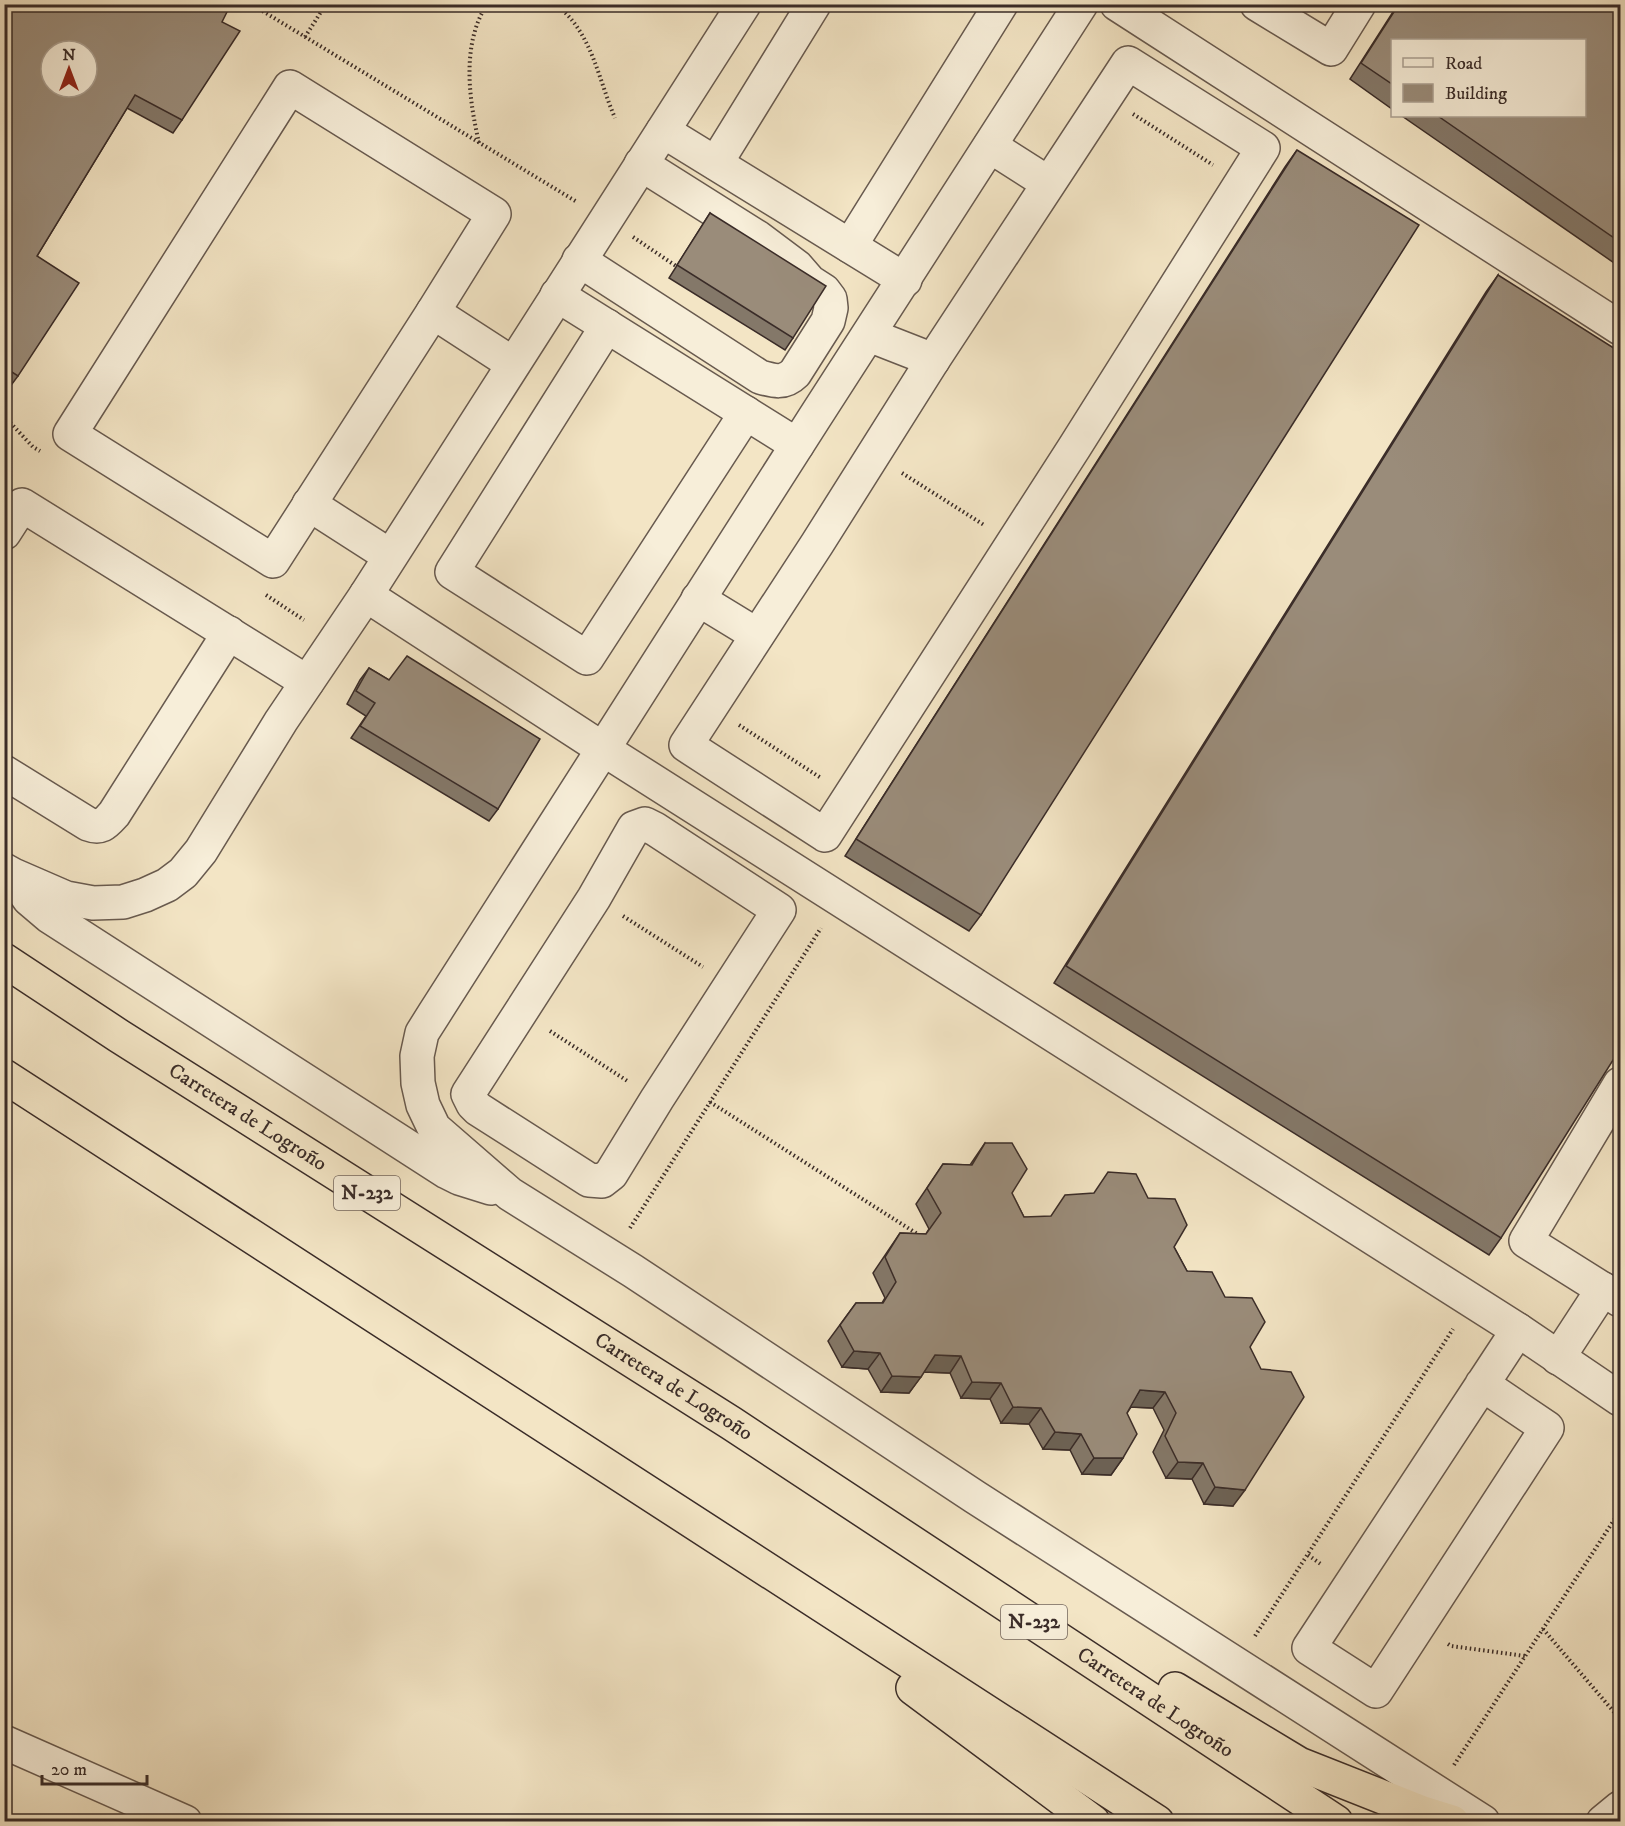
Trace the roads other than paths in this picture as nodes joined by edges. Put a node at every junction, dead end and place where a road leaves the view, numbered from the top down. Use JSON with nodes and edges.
{"nodes":[{"id":1,"x":744,"y":4,"type":"edge"},
{"id":2,"x":814,"y":4,"type":"edge"},
{"id":3,"x":1001,"y":4,"type":"edge"},
{"id":4,"x":1081,"y":4,"type":"edge"},
{"id":5,"x":1117,"y":4,"type":"edge"},
{"id":6,"x":1257,"y":4,"type":"edge"},
{"id":7,"x":1359,"y":4,"type":"edge"},
{"id":8,"x":663,"y":131,"type":"junction"},
{"id":9,"x":990,"y":146,"type":"junction"},
{"id":10,"x":716,"y":163,"type":"junction"},
{"id":11,"x":641,"y":165,"type":"junction"},
{"id":12,"x":1048,"y":183,"type":"junction"},
{"id":13,"x":850,"y":246,"type":"junction"},
{"id":14,"x":579,"y":260,"type":"junction"},
{"id":15,"x":905,"y":280,"type":"junction"},
{"id":16,"x":557,"y":295,"type":"junction"},
{"id":17,"x":433,"y":312,"type":"junction"},
{"id":18,"x":607,"y":326,"type":"junction"},
{"id":19,"x":1620,"y":328,"type":"edge"},
{"id":20,"x":869,"y":335,"type":"junction"},
{"id":21,"x":933,"y":360,"type":"junction"},
{"id":22,"x":513,"y":364,"type":"junction"},
{"id":23,"x":746,"y":413,"type":"junction"},
{"id":24,"x":797,"y":445,"type":"junction"},
{"id":25,"x":309,"y":504,"type":"junction"},
{"id":26,"x":4,"y":532,"type":"edge"},
{"id":27,"x":390,"y":556,"type":"junction"},
{"id":28,"x":366,"y":595,"type":"junction"},
{"id":29,"x":698,"y":599,"type":"junction"},
{"id":30,"x":229,"y":633,"type":"junction"},
{"id":31,"x":757,"y":636,"type":"junction"},
{"id":32,"x":308,"y":682,"type":"junction"},
{"id":33,"x":603,"y":749,"type":"junction"},
{"id":34,"x":4,"y":772,"type":"edge"},
{"id":35,"x":732,"y":831,"type":"junction"},
{"id":36,"x":825,"y":835,"type":"junction"},
{"id":37,"x":708,"y":865,"type":"junction"},
{"id":38,"x":9,"y":872,"type":"edge"},
{"id":39,"x":800,"y":874,"type":"junction"},
{"id":40,"x":779,"y":910,"type":"junction"},
{"id":41,"x":4,"y":960,"type":"edge"},
{"id":42,"x":4,"y":1076,"type":"edge"},
{"id":43,"x":1620,"y":1084,"type":"edge"},
{"id":44,"x":510,"y":1194,"type":"junction"},
{"id":45,"x":1612,"y":1294,"type":"edge"},
{"id":46,"x":1518,"y":1330,"type":"junction"},
{"id":47,"x":1558,"y":1358,"type":"junction"},
{"id":48,"x":1482,"y":1384,"type":"junction"},
{"id":49,"x":1620,"y":1399,"type":"edge"},
{"id":50,"x":731,"y":1423,"type":"junction"},
{"id":51,"x":671,"y":1507,"type":"junction"},
{"id":52,"x":4,"y":1742,"type":"edge"},
{"id":53,"x":1620,"y":1808,"type":"edge"},
{"id":54,"x":185,"y":1821,"type":"edge"},
{"id":55,"x":1093,"y":1821,"type":"edge"},
{"id":56,"x":1157,"y":1821,"type":"edge"},
{"id":57,"x":1336,"y":1821,"type":"edge"},
{"id":58,"x":1452,"y":1821,"type":"edge"},
{"id":59,"x":1483,"y":1821,"type":"edge"},
{"id":60,"x":1603,"y":1821,"type":"edge"}],
"edges":[{"from":1,"to":8,"type":"street"},
{"from":2,"to":10,"type":"street"},
{"from":3,"to":13,"type":"street"},
{"from":4,"to":9,"type":"street"},
{"from":5,"to":19,"type":"street"},
{"from":6,"to":7,"type":"street"},
{"from":8,"to":10,"type":"street"},
{"from":8,"to":11,"type":"street"},
{"from":9,"to":12,"type":"street"},
{"from":9,"to":15,"type":"street"},
{"from":10,"to":13,"type":"street"},
{"from":11,"to":14,"type":"street"},
{"from":11,"to":14,"type":"street"},
{"from":12,"to":21,"type":"street"},
{"from":12,"to":36,"type":"street"},
{"from":13,"to":15,"type":"street"},
{"from":14,"to":16,"type":"street"},
{"from":15,"to":20,"type":"street"},
{"from":16,"to":18,"type":"street"},
{"from":16,"to":22,"type":"street"},
{"from":17,"to":22,"type":"street"},
{"from":17,"to":25,"type":"street"},
{"from":17,"to":25,"type":"street"},
{"from":18,"to":23,"type":"street"},
{"from":18,"to":23,"type":"street"},
{"from":20,"to":21,"type":"street"},
{"from":20,"to":24,"type":"street"},
{"from":21,"to":31,"type":"street"},
{"from":22,"to":27,"type":"street"},
{"from":23,"to":24,"type":"street"},
{"from":24,"to":29,"type":"street"},
{"from":25,"to":27,"type":"street"},
{"from":26,"to":30,"type":"street"},
{"from":27,"to":28,"type":"street"},
{"from":28,"to":32,"type":"street"},
{"from":28,"to":33,"type":"street"},
{"from":29,"to":31,"type":"street"},
{"from":29,"to":33,"type":"street"},
{"from":30,"to":32,"type":"street"},
{"from":30,"to":34,"type":"street"},
{"from":31,"to":36,"type":"street"},
{"from":32,"to":38,"type":"street"},
{"from":33,"to":35,"type":"street"},
{"from":33,"to":44,"type":"street"},
{"from":35,"to":37,"type":"street"},
{"from":35,"to":39,"type":"street"},
{"from":36,"to":39,"type":"street"},
{"from":37,"to":40,"type":"street"},
{"from":37,"to":40,"type":"street"},
{"from":38,"to":44,"type":"street"},
{"from":39,"to":40,"type":"street"},
{"from":39,"to":46,"type":"street"},
{"from":41,"to":50,"type":"highway","name":"Carretera de Logroño","number":"N-232"},
{"from":42,"to":51,"type":"highway"},
{"from":43,"to":45,"type":"street"},
{"from":44,"to":59,"type":"street"},
{"from":45,"to":47,"type":"street"},
{"from":46,"to":47,"type":"street"},
{"from":46,"to":48,"type":"street"},
{"from":47,"to":49,"type":"street"},
{"from":48,"to":48,"type":"street"},
{"from":50,"to":57,"type":"highway","name":"Carretera de Logroño","number":"N-232"},
{"from":50,"to":58,"type":"highway"},
{"from":51,"to":55,"type":"highway"},
{"from":51,"to":56,"type":"highway"},
{"from":52,"to":54,"type":"street"},
{"from":53,"to":60,"type":"street"}]}
